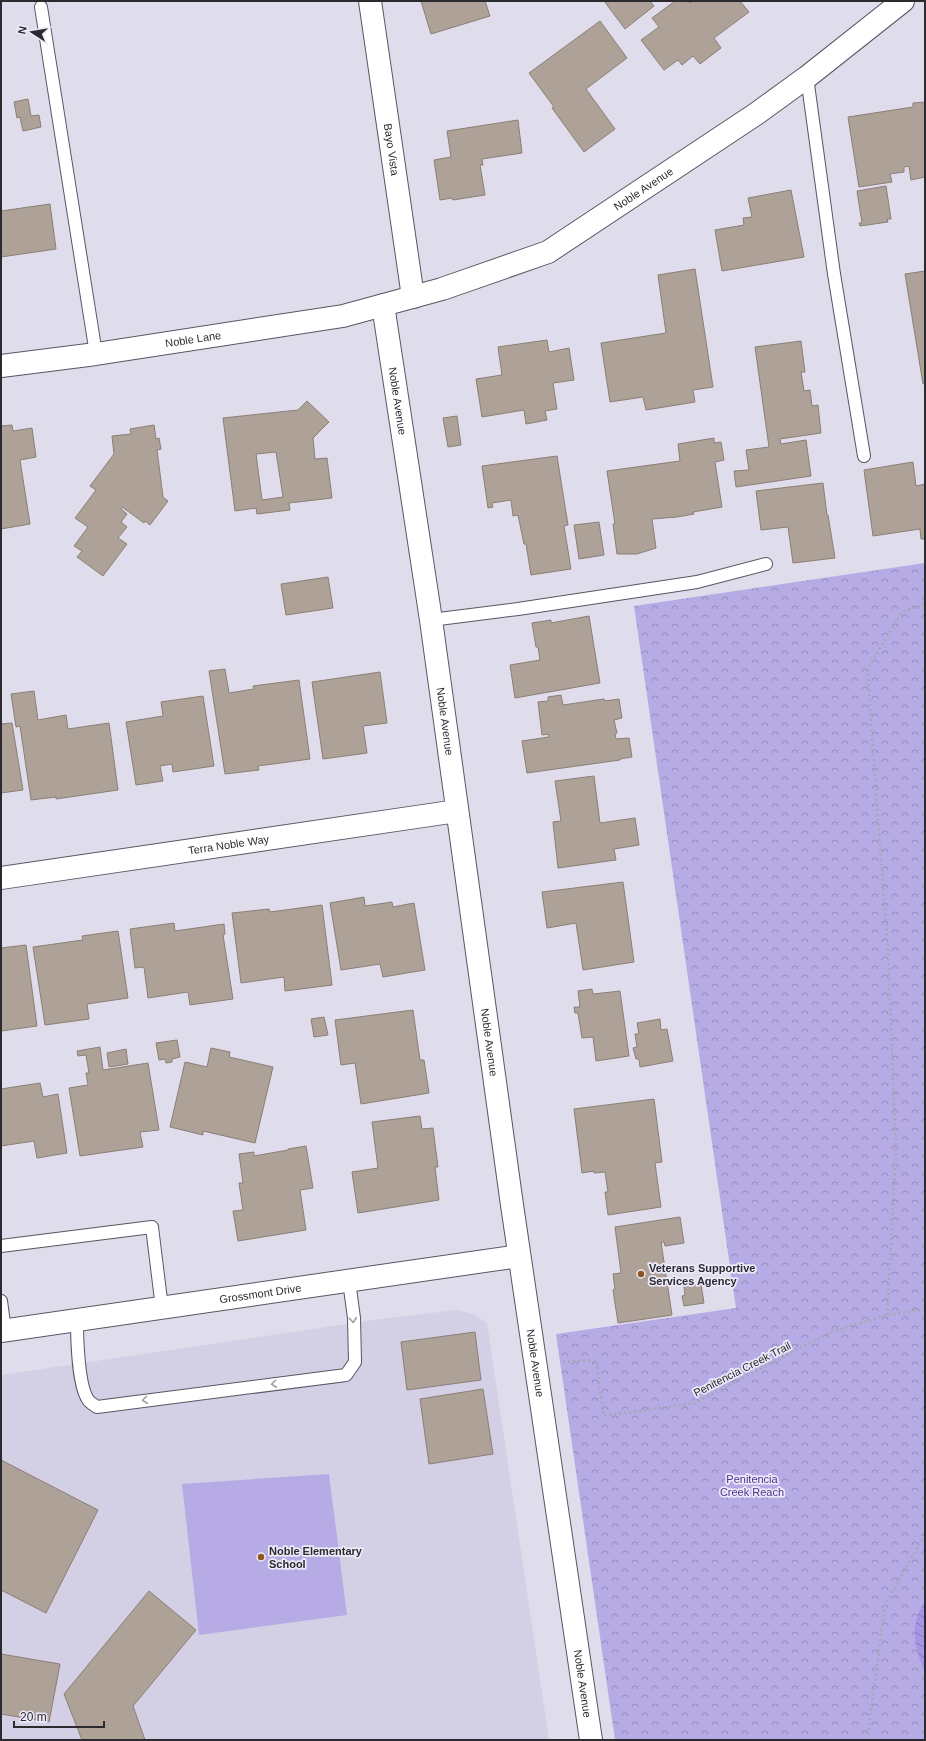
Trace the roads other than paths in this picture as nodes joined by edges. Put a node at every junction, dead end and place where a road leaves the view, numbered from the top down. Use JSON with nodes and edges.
{"nodes":[{"id":1,"x":370,"y":1,"type":"edge"},
{"id":2,"x":903,"y":1,"type":"edge"},
{"id":3,"x":41,"y":7,"type":"dead end"},
{"id":4,"x":806,"y":77,"type":"junction"},
{"id":5,"x":413,"y":297,"type":"junction"},
{"id":6,"x":384,"y":305,"type":"junction"},
{"id":7,"x":96,"y":354,"type":"junction"},
{"id":8,"x":1,"y":366,"type":"edge"},
{"id":9,"x":864,"y":456,"type":"dead end"},
{"id":10,"x":766,"y":564,"type":"dead end"},
{"id":11,"x":431,"y":620,"type":"junction"},
{"id":12,"x":457,"y":812,"type":"junction"},
{"id":13,"x":1,"y":878,"type":"edge"},
{"id":14,"x":1,"y":1246,"type":"edge"},
{"id":15,"x":519,"y":1256,"type":"junction"},
{"id":16,"x":349,"y":1281,"type":"junction"},
{"id":17,"x":1,"y":1301,"type":"edge"},
{"id":18,"x":162,"y":1308,"type":"junction"},
{"id":19,"x":77,"y":1320,"type":"junction"},
{"id":20,"x":2,"y":1333,"type":"edge"},
{"id":21,"x":591,"y":1740,"type":"edge"}],
"edges":[{"from":1,"to":5,"type":"street","name":"Bayo Vista"},
{"from":2,"to":4,"type":"street","name":"Noble Avenue"},
{"from":3,"to":7,"type":"lane"},
{"from":4,"to":5,"type":"street","name":"Noble Avenue"},
{"from":4,"to":9,"type":"lane"},
{"from":5,"to":6,"type":"street","name":"Noble Avenue"},
{"from":6,"to":7,"type":"street","name":"Noble Lane"},
{"from":6,"to":11,"type":"street","name":"Noble Avenue"},
{"from":7,"to":8,"type":"street","name":"Noble Lane"},
{"from":10,"to":11,"type":"lane"},
{"from":11,"to":12,"type":"street","name":"Noble Avenue"},
{"from":12,"to":13,"type":"street","name":"Terra Noble Way"},
{"from":12,"to":15,"type":"street","name":"Noble Avenue"},
{"from":14,"to":18,"type":"lane"},
{"from":15,"to":16,"type":"street","name":"Grossmont Drive"},
{"from":15,"to":21,"type":"street","name":"Noble Avenue"},
{"from":16,"to":18,"type":"street","name":"Grossmont Drive"},
{"from":16,"to":19,"type":"lane","one_way":true},
{"from":17,"to":20,"type":"lane"},
{"from":18,"to":19,"type":"street","name":"Grossmont Drive"},
{"from":19,"to":20,"type":"street","name":"Grossmont Drive"}]}
